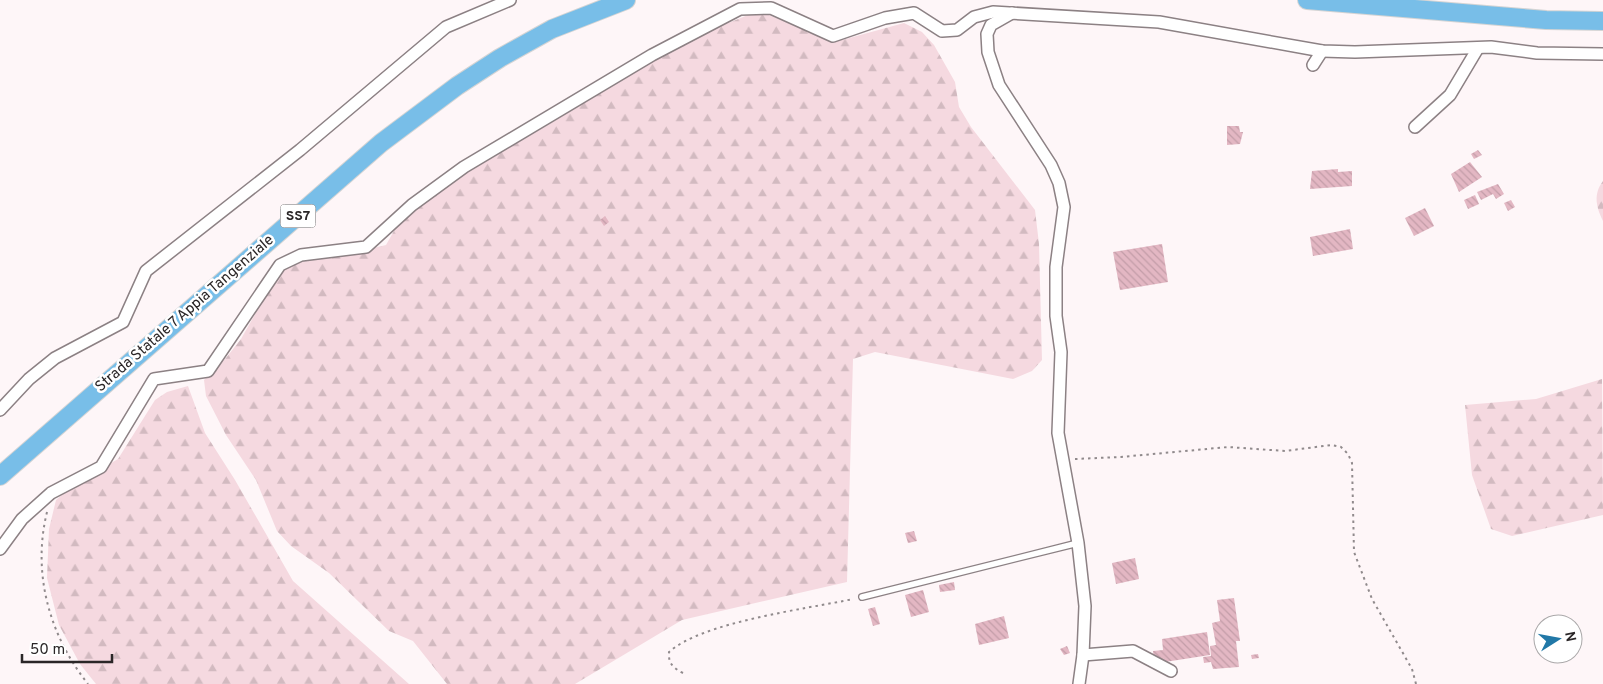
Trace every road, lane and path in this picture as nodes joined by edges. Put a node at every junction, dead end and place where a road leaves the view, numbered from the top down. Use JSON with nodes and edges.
{"nodes":[{"id":1,"x":510,"y":0,"type":"edge"},
{"id":2,"x":626,"y":0,"type":"edge"},
{"id":3,"x":1307,"y":0,"type":"edge"},
{"id":4,"x":1012,"y":12,"type":"junction"},
{"id":5,"x":1603,"y":21,"type":"edge"},
{"id":6,"x":1478,"y":48,"type":"junction"},
{"id":7,"x":1322,"y":51,"type":"junction"},
{"id":8,"x":1603,"y":54,"type":"edge"},
{"id":9,"x":1313,"y":65,"type":"dead end"},
{"id":10,"x":1415,"y":127,"type":"dead end"},
{"id":11,"x":0,"y":410,"type":"edge"},
{"id":12,"x":1062,"y":456,"type":"junction"},
{"id":13,"x":0,"y":476,"type":"edge"},
{"id":14,"x":51,"y":493,"type":"junction"},
{"id":15,"x":1078,"y":543,"type":"junction"},
{"id":16,"x":0,"y":548,"type":"edge"},
{"id":17,"x":862,"y":597,"type":"joint"},
{"id":18,"x":1083,"y":655,"type":"junction"},
{"id":19,"x":1171,"y":671,"type":"dead end"},
{"id":20,"x":682,"y":673,"type":"dead end"},
{"id":21,"x":88,"y":684,"type":"edge"},
{"id":22,"x":1079,"y":684,"type":"edge"},
{"id":23,"x":1416,"y":684,"type":"edge"}],
"edges":[{"from":1,"to":11,"type":"street"},
{"from":2,"to":13,"type":"highway","name":"Strada Statale 7 Appia Tangenziale","number":"SS7"},
{"from":3,"to":5,"type":"highway"},
{"from":4,"to":7,"type":"street"},
{"from":4,"to":12,"type":"street"},
{"from":4,"to":14,"type":"street"},
{"from":6,"to":7,"type":"street"},
{"from":6,"to":8,"type":"street"},
{"from":6,"to":10,"type":"street"},
{"from":7,"to":9,"type":"street"},
{"from":12,"to":15,"type":"street"},
{"from":12,"to":23,"type":"path"},
{"from":14,"to":16,"type":"street"},
{"from":14,"to":21,"type":"path"},
{"from":15,"to":17,"type":"lane"},
{"from":15,"to":18,"type":"street"},
{"from":17,"to":20,"type":"path"},
{"from":18,"to":19,"type":"street"},
{"from":18,"to":22,"type":"street"}]}
